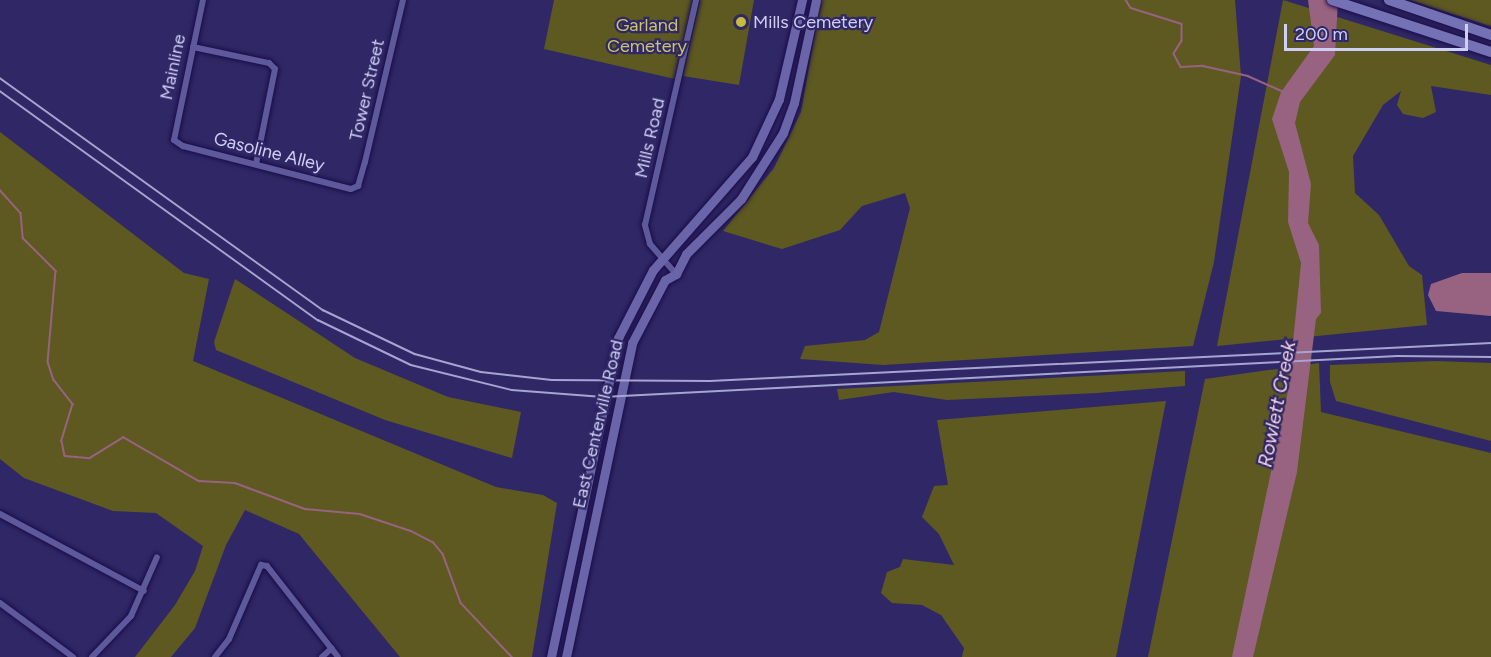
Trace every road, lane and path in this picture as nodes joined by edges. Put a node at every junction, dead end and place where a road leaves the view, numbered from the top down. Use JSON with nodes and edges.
{"nodes":[{"id":1,"x":203,"y":0,"type":"edge"},
{"id":2,"x":403,"y":0,"type":"edge"},
{"id":3,"x":696,"y":0,"type":"edge"},
{"id":4,"x":802,"y":0,"type":"edge"},
{"id":5,"x":816,"y":0,"type":"edge"},
{"id":6,"x":1332,"y":0,"type":"edge"},
{"id":7,"x":1389,"y":0,"type":"edge"},
{"id":8,"x":1491,"y":34,"type":"edge"},
{"id":9,"x":193,"y":47,"type":"junction"},
{"id":10,"x":1491,"y":52,"type":"edge"},
{"id":11,"x":174,"y":140,"type":"joint"},
{"id":12,"x":256,"y":164,"type":"junction"},
{"id":13,"x":358,"y":186,"type":"joint"},
{"id":14,"x":662,"y":258,"type":"junction"},
{"id":15,"x":676,"y":274,"type":"junction"},
{"id":16,"x":624,"y":323,"type":"junction"},
{"id":17,"x":640,"y":325,"type":"junction"},
{"id":18,"x":588,"y":469,"type":"junction"},
{"id":19,"x":603,"y":472,"type":"junction"},
{"id":20,"x":0,"y":514,"type":"edge"},
{"id":21,"x":157,"y":557,"type":"dead end"},
{"id":22,"x":564,"y":588,"type":"junction"},
{"id":23,"x":144,"y":591,"type":"junction"},
{"id":24,"x":579,"y":591,"type":"junction"},
{"id":25,"x":0,"y":603,"type":"edge"},
{"id":26,"x":332,"y":648,"type":"junction"},
{"id":27,"x":73,"y":657,"type":"edge"},
{"id":28,"x":92,"y":657,"type":"edge"},
{"id":29,"x":215,"y":657,"type":"edge"},
{"id":30,"x":322,"y":657,"type":"edge"},
{"id":31,"x":338,"y":657,"type":"edge"},
{"id":32,"x":551,"y":657,"type":"edge"},
{"id":33,"x":566,"y":657,"type":"edge"}],
"edges":[{"from":1,"to":9,"type":"street","name":"Mainline"},
{"from":2,"to":13,"type":"street","name":"Tower Street"},
{"from":3,"to":14,"type":"street","name":"Mills Road"},
{"from":4,"to":14,"type":"main road","name":"East Centerville Road"},
{"from":5,"to":15,"type":"main road","name":"East Centerville Road"},
{"from":6,"to":10,"type":"main road"},
{"from":7,"to":8,"type":"main road"},
{"from":9,"to":11,"type":"street","name":"Mainline"},
{"from":9,"to":12,"type":"street"},
{"from":11,"to":12,"type":"street","name":"Gasoline Alley"},
{"from":12,"to":13,"type":"street","name":"Gasoline Alley"},
{"from":14,"to":15,"type":"street","name":"Mills Road"},
{"from":14,"to":16,"type":"main road","name":"East Centerville Road"},
{"from":15,"to":17,"type":"main road","name":"East Centerville Road"},
{"from":16,"to":17,"type":"main road"},
{"from":16,"to":18,"type":"main road","name":"East Centerville Road"},
{"from":17,"to":19,"type":"main road","name":"East Centerville Road"},
{"from":18,"to":19,"type":"main road"},
{"from":18,"to":22,"type":"main road","name":"East Centerville Road"},
{"from":19,"to":24,"type":"main road","name":"East Centerville Road"},
{"from":20,"to":23,"type":"street"},
{"from":21,"to":23,"type":"street"},
{"from":22,"to":24,"type":"main road"},
{"from":22,"to":32,"type":"main road","name":"East Centerville Road"},
{"from":23,"to":28,"type":"street"},
{"from":24,"to":33,"type":"main road","name":"East Centerville Road"},
{"from":25,"to":27,"type":"street"},
{"from":26,"to":29,"type":"street"},
{"from":26,"to":30,"type":"street"},
{"from":26,"to":31,"type":"street"}]}
